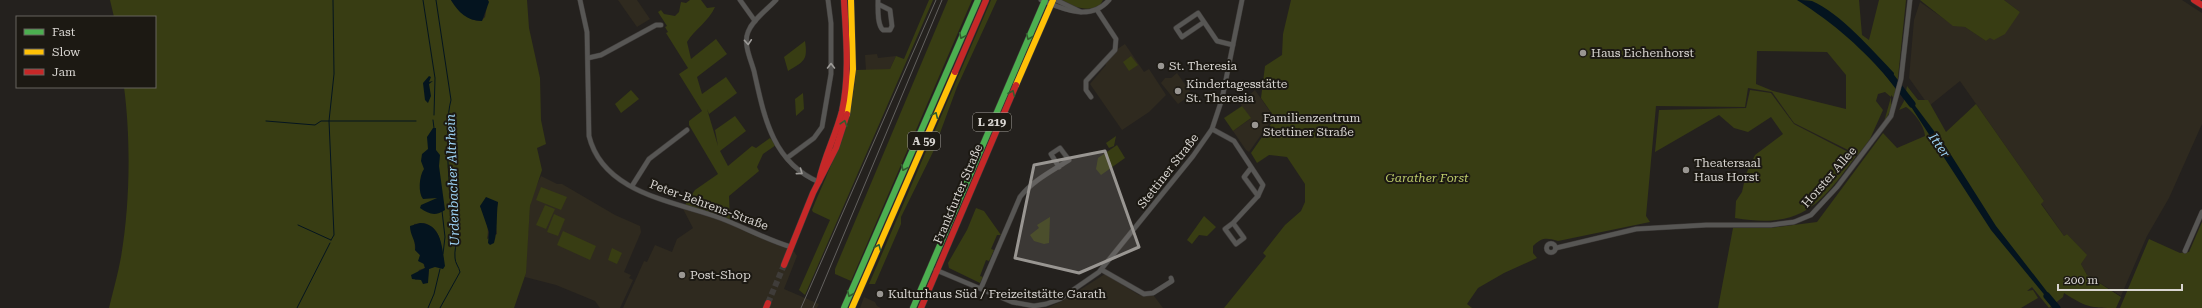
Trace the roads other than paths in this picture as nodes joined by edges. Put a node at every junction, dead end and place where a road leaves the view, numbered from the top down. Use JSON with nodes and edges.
{"nodes":[{"id":1,"x":580,"y":0,"type":"edge"},
{"id":2,"x":740,"y":0,"type":"edge"},
{"id":3,"x":776,"y":0,"type":"edge"},
{"id":4,"x":828,"y":0,"type":"edge"},
{"id":5,"x":844,"y":0,"type":"edge"},
{"id":6,"x":851,"y":0,"type":"edge"},
{"id":7,"x":978,"y":0,"type":"edge"},
{"id":8,"x":986,"y":0,"type":"edge"},
{"id":9,"x":1043,"y":0,"type":"edge"},
{"id":10,"x":1056,"y":0,"type":"edge"},
{"id":11,"x":1109,"y":0,"type":"edge"},
{"id":12,"x":1242,"y":0,"type":"edge"},
{"id":13,"x":1910,"y":0,"type":"edge"},
{"id":14,"x":2194,"y":0,"type":"edge"},
{"id":15,"x":878,"y":2,"type":"edge"},
{"id":16,"x":1052,"y":2,"type":"edge"},
{"id":17,"x":2202,"y":5,"type":"edge"},
{"id":18,"x":1097,"y":10,"type":"junction"},
{"id":19,"x":1081,"y":12,"type":"junction"},
{"id":20,"x":755,"y":21,"type":"junction"},
{"id":21,"x":1204,"y":22,"type":"junction"},
{"id":22,"x":661,"y":25,"type":"dead end"},
{"id":23,"x":1233,"y":45,"type":"junction"},
{"id":24,"x":588,"y":58,"type":"junction"},
{"id":25,"x":1091,"y":97,"type":"dead end"},
{"id":26,"x":1212,"y":129,"type":"junction"},
{"id":27,"x":687,"y":130,"type":"dead end"},
{"id":28,"x":787,"y":158,"type":"junction"},
{"id":29,"x":1059,"y":166,"type":"dead end"},
{"id":30,"x":1251,"y":168,"type":"junction"},
{"id":31,"x":819,"y":182,"type":"junction"},
{"id":32,"x":632,"y":186,"type":"junction"},
{"id":33,"x":1258,"y":196,"type":"junction"},
{"id":34,"x":2202,"y":212,"type":"edge"},
{"id":35,"x":1233,"y":223,"type":"dead end"},
{"id":36,"x":791,"y":247,"type":"junction"},
{"id":37,"x":1556,"y":248,"type":"dead end"},
{"id":38,"x":2185,"y":251,"type":"dead end"},
{"id":39,"x":784,"y":265,"type":"tunnel mouth"},
{"id":40,"x":934,"y":269,"type":"junction"},
{"id":41,"x":1102,"y":270,"type":"junction"},
{"id":42,"x":1171,"y":278,"type":"dead end"},
{"id":43,"x":981,"y":288,"type":"junction"},
{"id":44,"x":1038,"y":307,"type":"edge"},
{"id":45,"x":844,"y":308,"type":"edge"},
{"id":46,"x":852,"y":308,"type":"edge"},
{"id":47,"x":913,"y":308,"type":"edge"},
{"id":48,"x":921,"y":308,"type":"edge"}],
"edges":[{"from":1,"to":24,"type":"street","name":"Peter-Behrens-Straße"},
{"from":2,"to":20,"type":"street"},
{"from":3,"to":20,"type":"street"},
{"from":28,"to":4,"type":"street","one_way":true},
{"from":5,"to":31,"type":"main road"},
{"from":31,"to":6,"type":"main road","one_way":true},
{"from":7,"to":45,"type":"main road","number":"A 59","one_way":true},
{"from":46,"to":8,"type":"main road","number":"A 59","one_way":true},
{"from":9,"to":16,"type":"street"},
{"from":9,"to":40,"type":"main road","name":"Frankfurter Straße","number":"L 219","one_way":true},
{"from":10,"to":19,"type":"street"},
{"from":11,"to":18,"type":"street"},
{"from":12,"to":23,"type":"street","name":"Stettiner Straße"},
{"from":13,"to":37,"type":"street","name":"Horster Allee"},
{"from":14,"to":17,"type":"main road"},
{"from":15,"to":15,"type":"street"},
{"from":16,"to":19,"type":"street"},
{"from":40,"to":16,"type":"main road","name":"Frankfurter Straße","number":"L 219","one_way":true},
{"from":18,"to":19,"type":"street"},
{"from":18,"to":25,"type":"street"},
{"from":20,"to":28,"type":"street","one_way":true},
{"from":21,"to":21,"type":"street"},
{"from":21,"to":23,"type":"street"},
{"from":22,"to":24,"type":"street"},
{"from":23,"to":26,"type":"street","name":"Stettiner Straße"},
{"from":24,"to":32,"type":"street","name":"Peter-Behrens-Straße"},
{"from":26,"to":30,"type":"street"},
{"from":26,"to":41,"type":"street","name":"Stettiner Straße"},
{"from":27,"to":32,"type":"street"},
{"from":28,"to":31,"type":"street","one_way":true},
{"from":29,"to":43,"type":"street"},
{"from":30,"to":33,"type":"street"},
{"from":30,"to":33,"type":"street"},
{"from":31,"to":36,"type":"main road"},
{"from":32,"to":36,"type":"street","name":"Peter-Behrens-Straße"},
{"from":33,"to":35,"type":"street"},
{"from":34,"to":38,"type":"street"},
{"from":36,"to":39,"type":"main road"},
{"from":40,"to":43,"type":"street","name":"Stettiner Straße"},
{"from":40,"to":47,"type":"main road","name":"Frankfurter Straße","number":"L 219"},
{"from":40,"to":48,"type":"main road","name":"Frankfurter Straße","number":"L 219"},
{"from":41,"to":42,"type":"street"},
{"from":41,"to":44,"type":"street","name":"Stettiner Straße"},
{"from":43,"to":44,"type":"street","name":"Stettiner Straße"}]}
